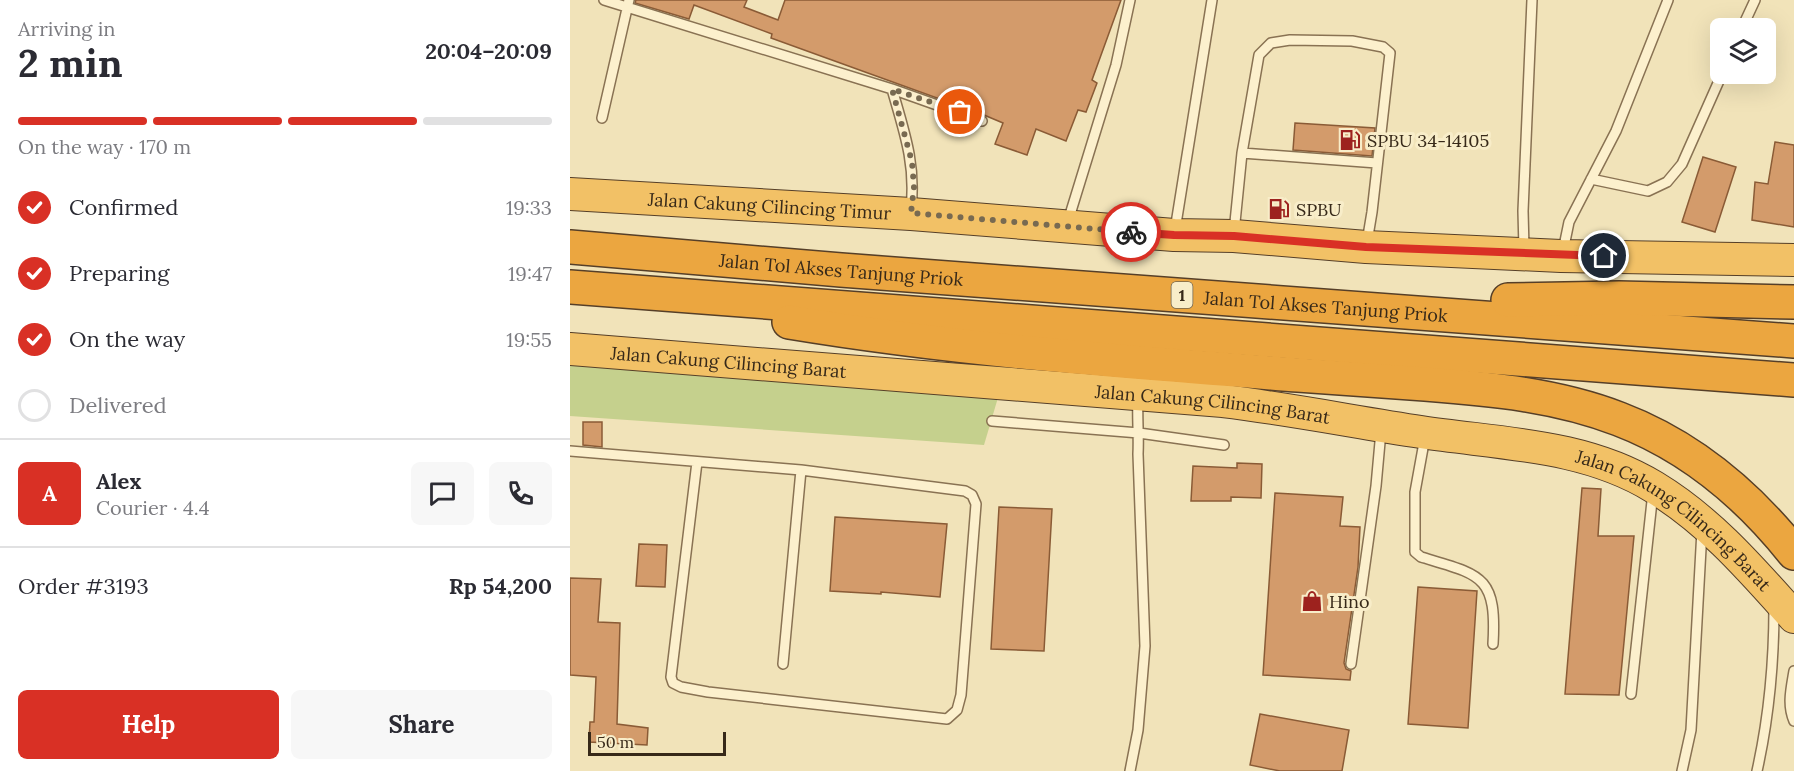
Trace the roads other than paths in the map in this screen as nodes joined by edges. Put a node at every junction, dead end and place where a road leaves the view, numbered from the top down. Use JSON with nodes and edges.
{"nodes":[{"id":1,"x":604,"y":0,"type":"edge"},
{"id":2,"x":1130,"y":0,"type":"edge"},
{"id":3,"x":1212,"y":0,"type":"edge"},
{"id":4,"x":1532,"y":0,"type":"edge"},
{"id":5,"x":1668,"y":0,"type":"edge"},
{"id":6,"x":1755,"y":0,"type":"edge"},
{"id":7,"x":628,"y":3,"type":"edge"},
{"id":8,"x":1747,"y":18,"type":"edge"},
{"id":9,"x":1718,"y":84,"type":"edge"},
{"id":10,"x":892,"y":89,"type":"junction"},
{"id":11,"x":602,"y":118,"type":"dead end"},
{"id":12,"x":982,"y":120,"type":"dead end"},
{"id":13,"x":1242,"y":153,"type":"junction"},
{"id":14,"x":1377,"y":164,"type":"junction"},
{"id":15,"x":1591,"y":178,"type":"junction"},
{"id":16,"x":570,"y":194,"type":"edge"},
{"id":17,"x":911,"y":213,"type":"junction"},
{"id":18,"x":1066,"y":226,"type":"junction"},
{"id":19,"x":1174,"y":235,"type":"junction"},
{"id":20,"x":1234,"y":236,"type":"junction"},
{"id":21,"x":570,"y":247,"type":"edge"},
{"id":22,"x":1366,"y":247,"type":"junction"},
{"id":23,"x":1524,"y":254,"type":"junction"},
{"id":24,"x":1562,"y":256,"type":"junction"},
{"id":25,"x":1794,"y":260,"type":"edge"},
{"id":26,"x":570,"y":287,"type":"edge"},
{"id":27,"x":631,"y":291,"type":"junction"},
{"id":28,"x":1794,"y":302,"type":"edge"},
{"id":29,"x":1363,"y":308,"type":"junction"},
{"id":30,"x":1794,"y":340,"type":"edge"},
{"id":31,"x":570,"y":349,"type":"edge"},
{"id":32,"x":1794,"y":380,"type":"edge"},
{"id":33,"x":1138,"y":395,"type":"junction"},
{"id":34,"x":992,"y":421,"type":"dead end"},
{"id":35,"x":1381,"y":426,"type":"junction"},
{"id":36,"x":1139,"y":433,"type":"junction"},
{"id":37,"x":1426,"y":433,"type":"junction"},
{"id":38,"x":1224,"y":445,"type":"dead end"},
{"id":39,"x":570,"y":451,"type":"edge"},
{"id":40,"x":697,"y":462,"type":"junction"},
{"id":41,"x":801,"y":470,"type":"junction"},
{"id":42,"x":1653,"y":486,"type":"junction"},
{"id":43,"x":1702,"y":522,"type":"junction"},
{"id":44,"x":1794,"y":553,"type":"edge"},
{"id":45,"x":1784,"y":606,"type":"edge"},
{"id":46,"x":1493,"y":644,"type":"dead end"},
{"id":47,"x":783,"y":664,"type":"dead end"},
{"id":48,"x":1352,"y":664,"type":"dead end"},
{"id":49,"x":1794,"y":672,"type":"edge"},
{"id":50,"x":1631,"y":694,"type":"dead end"},
{"id":51,"x":1794,"y":721,"type":"edge"},
{"id":52,"x":1130,"y":771,"type":"edge"},
{"id":53,"x":1682,"y":771,"type":"edge"},
{"id":54,"x":1757,"y":771,"type":"edge"}],
"edges":[{"from":1,"to":7,"type":"lane"},
{"from":2,"to":18,"type":"lane"},
{"from":3,"to":19,"type":"lane"},
{"from":4,"to":23,"type":"lane"},
{"from":5,"to":15,"type":"lane"},
{"from":6,"to":8,"type":"lane"},
{"from":7,"to":10,"type":"lane"},
{"from":7,"to":11,"type":"lane"},
{"from":9,"to":15,"type":"lane"},
{"from":10,"to":12,"type":"lane"},
{"from":10,"to":17,"type":"lane"},
{"from":13,"to":14,"type":"lane"},
{"from":13,"to":14,"type":"lane"},
{"from":13,"to":20,"type":"lane"},
{"from":14,"to":22,"type":"lane"},
{"from":15,"to":24,"type":"lane"},
{"from":16,"to":17,"type":"highway","name":"Jalan Cakung Cilincing Timur"},
{"from":17,"to":18,"type":"highway","name":"Jalan Cakung Cilincing Timur"},
{"from":18,"to":19,"type":"highway","name":"Jalan Cakung Cilincing Timur"},
{"from":19,"to":20,"type":"highway","name":"Jalan Cakung Cilincing Timur"},
{"from":20,"to":22,"type":"highway","name":"Jalan Cakung Cilincing Timur"},
{"from":21,"to":29,"type":"highway","name":"Jalan Tol Akses Tanjung Priok","number":"1"},
{"from":22,"to":23,"type":"highway","name":"Jalan Cakung Cilincing Timur"},
{"from":23,"to":24,"type":"highway","name":"Jalan Cakung Cilincing Timur"},
{"from":24,"to":25,"type":"highway","name":"Jalan Cakung Cilincing Timur"},
{"from":26,"to":27,"type":"highway","name":"Jalan Tol Akses Tanjung Priok","number":"1"},
{"from":27,"to":32,"type":"highway","name":"Jalan Tol Akses Tanjung Priok","number":"1"},
{"from":27,"to":44,"type":"highway"},
{"from":28,"to":29,"type":"highway"},
{"from":29,"to":30,"type":"highway","name":"Jalan Tol Akses Tanjung Priok","number":"1"},
{"from":31,"to":33,"type":"highway","name":"Jalan Cakung Cilincing Barat"},
{"from":33,"to":35,"type":"highway","name":"Jalan Cakung Cilincing Barat"},
{"from":33,"to":36,"type":"lane"},
{"from":34,"to":36,"type":"lane"},
{"from":35,"to":37,"type":"highway","name":"Jalan Cakung Cilincing Barat"},
{"from":35,"to":48,"type":"lane"},
{"from":36,"to":38,"type":"lane"},
{"from":36,"to":52,"type":"lane"},
{"from":37,"to":42,"type":"highway","name":"Jalan Cakung Cilincing Barat"},
{"from":37,"to":46,"type":"lane"},
{"from":39,"to":40,"type":"lane"},
{"from":40,"to":41,"type":"lane"},
{"from":40,"to":41,"type":"lane"},
{"from":41,"to":47,"type":"lane"},
{"from":42,"to":43,"type":"highway","name":"Jalan Cakung Cilincing Barat"},
{"from":42,"to":50,"type":"lane"},
{"from":43,"to":45,"type":"highway","name":"Jalan Cakung Cilincing Barat"},
{"from":43,"to":53,"type":"lane"},
{"from":45,"to":54,"type":"lane"},
{"from":49,"to":51,"type":"lane"}]}
